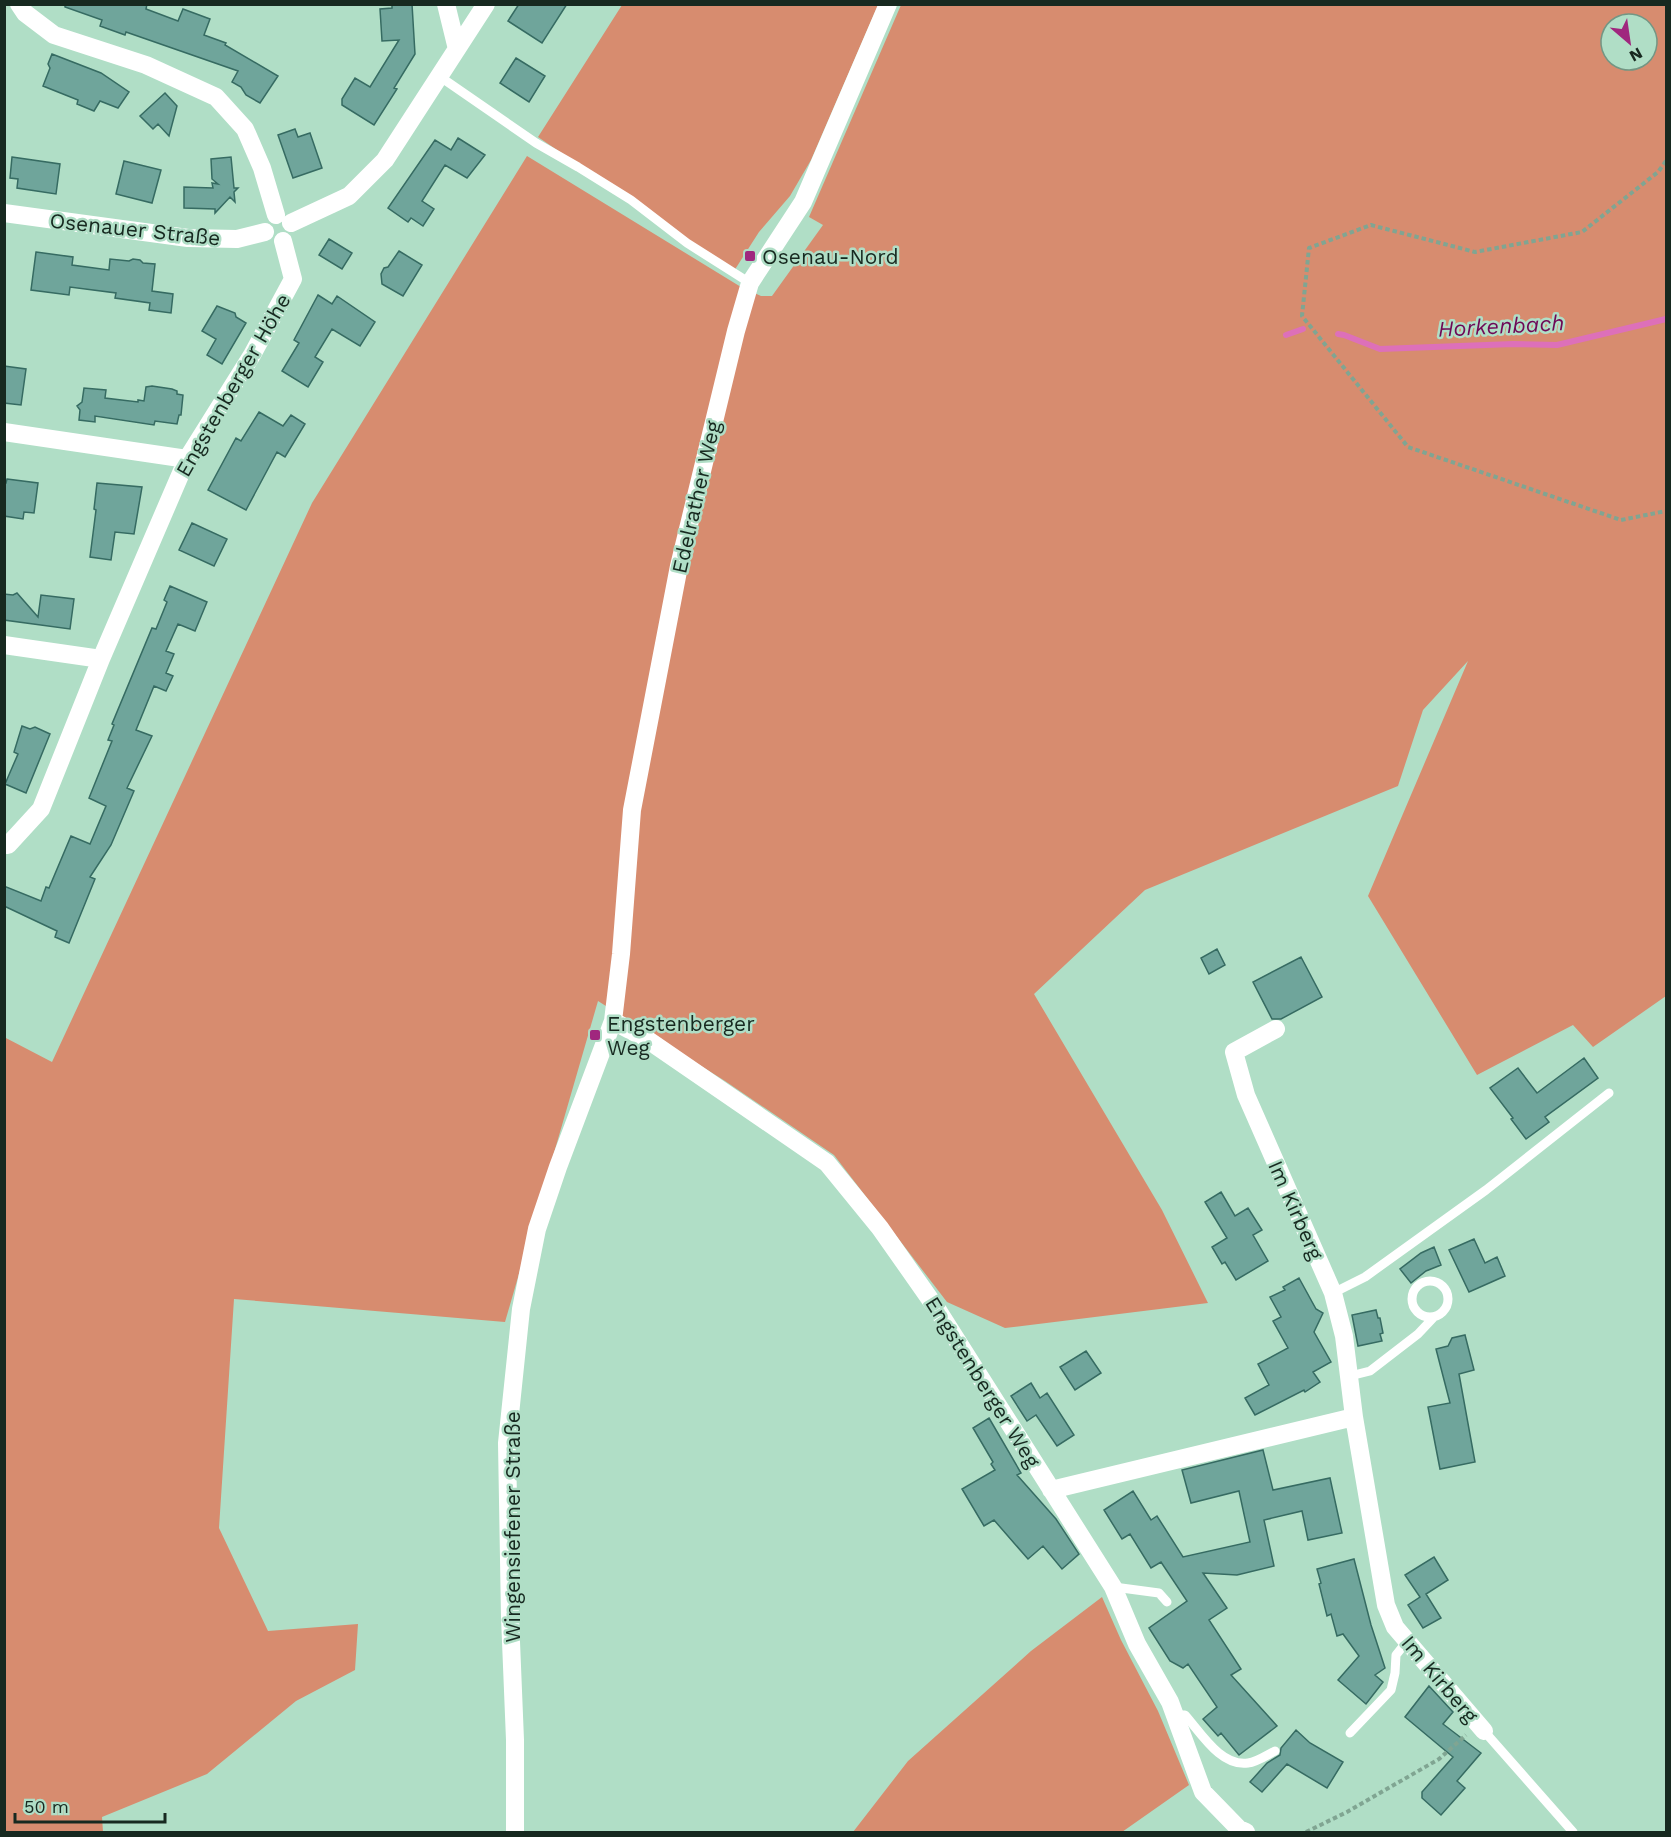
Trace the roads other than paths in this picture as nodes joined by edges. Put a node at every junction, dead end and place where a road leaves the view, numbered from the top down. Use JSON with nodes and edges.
{"nodes":[{"id":1,"x":19,"y":4,"type":"edge"},
{"id":2,"x":446,"y":4,"type":"edge"},
{"id":3,"x":486,"y":4,"type":"edge"},
{"id":4,"x":888,"y":4,"type":"edge"},
{"id":5,"x":457,"y":49,"type":"junction"},
{"id":6,"x":439,"y":76,"type":"junction"},
{"id":7,"x":4,"y":213,"type":"edge"},
{"id":8,"x":284,"y":219,"type":"junction"},
{"id":9,"x":266,"y":232,"type":"junction"},
{"id":10,"x":283,"y":241,"type":"junction"},
{"id":11,"x":750,"y":283,"type":"junction"},
{"id":12,"x":4,"y":432,"type":"edge"},
{"id":13,"x":187,"y":459,"type":"junction"},
{"id":14,"x":4,"y":645,"type":"edge"},
{"id":15,"x":101,"y":659,"type":"junction"},
{"id":16,"x":4,"y":845,"type":"edge"},
{"id":17,"x":613,"y":1021,"type":"junction"},
{"id":18,"x":1276,"y":1029,"type":"dead end"},
{"id":19,"x":1610,"y":1093,"type":"dead end"},
{"id":20,"x":1332,"y":1293,"type":"junction"},
{"id":21,"x":1434,"y":1317,"type":"junction"},
{"id":22,"x":1350,"y":1376,"type":"junction"},
{"id":23,"x":1354,"y":1417,"type":"junction"},
{"id":24,"x":1051,"y":1490,"type":"junction"},
{"id":25,"x":1113,"y":1587,"type":"junction"},
{"id":26,"x":1167,"y":1602,"type":"dead end"},
{"id":27,"x":1408,"y":1641,"type":"junction"},
{"id":28,"x":1174,"y":1715,"type":"junction"},
{"id":29,"x":1481,"y":1727,"type":"joint"},
{"id":30,"x":1350,"y":1733,"type":"dead end"},
{"id":31,"x":1275,"y":1751,"type":"dead end"},
{"id":32,"x":515,"y":1833,"type":"edge"},
{"id":33,"x":1246,"y":1833,"type":"edge"},
{"id":34,"x":1573,"y":1833,"type":"edge"}],
"edges":[{"from":1,"to":8,"type":"street"},
{"from":2,"to":5,"type":"street"},
{"from":3,"to":5,"type":"street"},
{"from":4,"to":11,"type":"street","name":"Edelrather Weg"},
{"from":5,"to":6,"type":"street"},
{"from":6,"to":8,"type":"street"},
{"from":6,"to":11,"type":"lane"},
{"from":7,"to":9,"type":"street","name":"Osenauer Straße"},
{"from":8,"to":9,"type":"street"},
{"from":8,"to":10,"type":"street"},
{"from":9,"to":10,"type":"street"},
{"from":10,"to":13,"type":"street","name":"Engstenberger Höhe"},
{"from":11,"to":17,"type":"street","name":"Edelrather Weg"},
{"from":12,"to":13,"type":"street"},
{"from":13,"to":15,"type":"street","name":"Engstenberger Höhe"},
{"from":14,"to":15,"type":"street"},
{"from":15,"to":16,"type":"street","name":"Engstenberger Höhe"},
{"from":17,"to":24,"type":"street","name":"Engstenberger Weg"},
{"from":17,"to":32,"type":"street","name":"Wingensiefener Straße"},
{"from":18,"to":20,"type":"street","name":"Im Kirberg"},
{"from":19,"to":20,"type":"lane"},
{"from":20,"to":22,"type":"street","name":"Im Kirberg"},
{"from":21,"to":21,"type":"lane"},
{"from":21,"to":22,"type":"lane"},
{"from":22,"to":23,"type":"street","name":"Im Kirberg"},
{"from":23,"to":24,"type":"street"},
{"from":23,"to":27,"type":"street","name":"Im Kirberg"},
{"from":24,"to":25,"type":"street","name":"Engstenberger Weg"},
{"from":25,"to":26,"type":"lane"},
{"from":25,"to":28,"type":"street","name":"Engstenberger Weg"},
{"from":27,"to":29,"type":"street","name":"Im Kirberg"},
{"from":27,"to":30,"type":"lane"},
{"from":28,"to":31,"type":"lane"},
{"from":28,"to":33,"type":"street","name":"Engstenberger Weg"},
{"from":29,"to":34,"type":"lane"}]}
